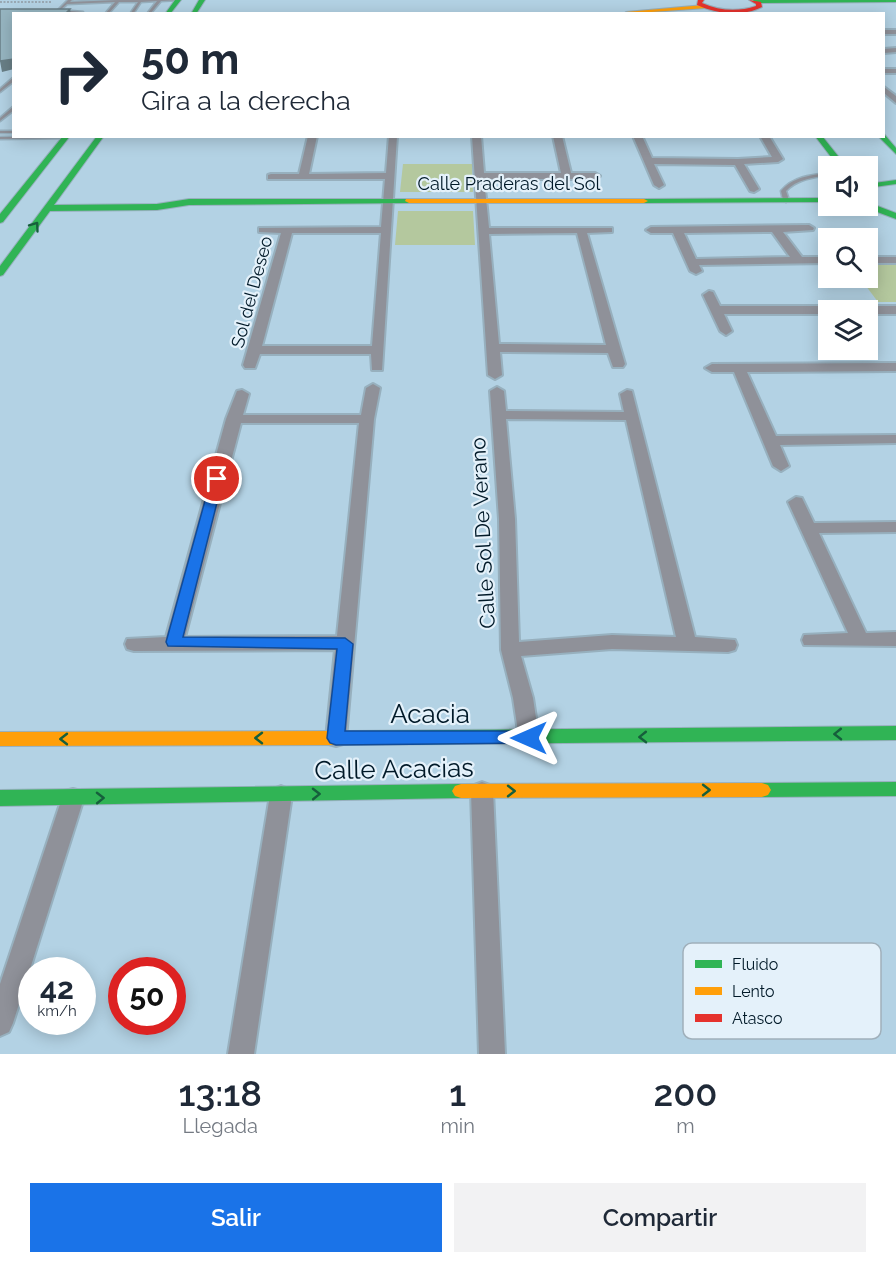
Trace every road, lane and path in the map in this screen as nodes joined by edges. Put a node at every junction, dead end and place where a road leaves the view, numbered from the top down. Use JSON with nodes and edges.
{"nodes":[{"id":1,"x":896,"y":0,"type":"edge"},
{"id":2,"x":69,"y":1,"type":"edge"},
{"id":3,"x":93,"y":1,"type":"edge"},
{"id":4,"x":118,"y":1,"type":"edge"},
{"id":5,"x":140,"y":1,"type":"edge"},
{"id":6,"x":0,"y":2,"type":"edge"},
{"id":7,"x":127,"y":2,"type":"joint"},
{"id":8,"x":167,"y":4,"type":"edge"},
{"id":9,"x":758,"y":5,"type":"edge"},
{"id":10,"x":706,"y":7,"type":"edge"},
{"id":11,"x":68,"y":12,"type":"edge"},
{"id":12,"x":81,"y":12,"type":"edge"},
{"id":13,"x":152,"y":12,"type":"edge"},
{"id":14,"x":649,"y":12,"type":"edge"},
{"id":15,"x":12,"y":80,"type":"edge"},
{"id":16,"x":0,"y":90,"type":"edge"},
{"id":17,"x":889,"y":92,"type":"edge"},
{"id":18,"x":896,"y":101,"type":"edge"},
{"id":19,"x":12,"y":109,"type":"edge"},
{"id":20,"x":0,"y":120,"type":"edge"},
{"id":21,"x":65,"y":138,"type":"edge"},
{"id":22,"x":100,"y":138,"type":"edge"},
{"id":23,"x":313,"y":138,"type":"edge"},
{"id":24,"x":393,"y":138,"type":"edge"},
{"id":25,"x":476,"y":138,"type":"edge"},
{"id":26,"x":558,"y":138,"type":"edge"},
{"id":27,"x":638,"y":138,"type":"edge"},
{"id":28,"x":765,"y":138,"type":"edge"},
{"id":29,"x":820,"y":138,"type":"edge"},
{"id":30,"x":883,"y":138,"type":"edge"},
{"id":31,"x":896,"y":152,"type":"edge"},
{"id":32,"x":834,"y":156,"type":"edge"},
{"id":33,"x":649,"y":161,"type":"junction"},
{"id":34,"x":738,"y":162,"type":"junction"},
{"id":35,"x":818,"y":175,"type":"edge"},
{"id":36,"x":390,"y":176,"type":"junction"},
{"id":37,"x":567,"y":176,"type":"junction"},
{"id":38,"x":595,"y":176,"type":"dead end"},
{"id":39,"x":271,"y":177,"type":"dead end"},
{"id":40,"x":303,"y":177,"type":"junction"},
{"id":41,"x":479,"y":177,"type":"junction"},
{"id":42,"x":896,"y":182,"type":"edge"},
{"id":43,"x":878,"y":184,"type":"edge"},
{"id":44,"x":659,"y":185,"type":"dead end"},
{"id":45,"x":754,"y":189,"type":"dead end"},
{"id":46,"x":786,"y":200,"type":"junction"},
{"id":47,"x":818,"y":200,"type":"edge"},
{"id":48,"x":52,"y":202,"type":"junction"},
{"id":49,"x":388,"y":202,"type":"junction"},
{"id":50,"x":481,"y":203,"type":"junction"},
{"id":51,"x":878,"y":209,"type":"edge"},
{"id":52,"x":896,"y":216,"type":"edge"},
{"id":53,"x":0,"y":220,"type":"edge"},
{"id":54,"x":775,"y":228,"type":"junction"},
{"id":55,"x":809,"y":228,"type":"dead end"},
{"id":56,"x":263,"y":230,"type":"dead end"},
{"id":57,"x":287,"y":230,"type":"junction"},
{"id":58,"x":386,"y":230,"type":"junction"},
{"id":59,"x":581,"y":230,"type":"junction"},
{"id":60,"x":608,"y":230,"type":"dead end"},
{"id":61,"x":651,"y":230,"type":"dead end"},
{"id":62,"x":676,"y":230,"type":"junction"},
{"id":63,"x":484,"y":231,"type":"junction"},
{"id":64,"x":798,"y":260,"type":"junction"},
{"id":65,"x":818,"y":260,"type":"edge"},
{"id":66,"x":878,"y":260,"type":"edge"},
{"id":67,"x":896,"y":260,"type":"edge"},
{"id":68,"x":0,"y":273,"type":"edge"},
{"id":69,"x":709,"y":295,"type":"dead end"},
{"id":70,"x":716,"y":310,"type":"junction"},
{"id":71,"x":896,"y":310,"type":"edge"},
{"id":72,"x":726,"y":331,"type":"dead end"},
{"id":73,"x":491,"y":348,"type":"junction"},
{"id":74,"x":613,"y":349,"type":"junction"},
{"id":75,"x":255,"y":350,"type":"junction"},
{"id":76,"x":377,"y":350,"type":"junction"},
{"id":77,"x":250,"y":364,"type":"dead end"},
{"id":78,"x":618,"y":364,"type":"dead end"},
{"id":79,"x":376,"y":367,"type":"dead end"},
{"id":80,"x":896,"y":367,"type":"edge"},
{"id":81,"x":712,"y":368,"type":"dead end"},
{"id":82,"x":739,"y":368,"type":"junction"},
{"id":83,"x":373,"y":388,"type":"dead end"},
{"id":84,"x":242,"y":394,"type":"dead end"},
{"id":85,"x":627,"y":394,"type":"dead end"},
{"id":86,"x":499,"y":415,"type":"junction"},
{"id":87,"x":631,"y":416,"type":"junction"},
{"id":88,"x":233,"y":419,"type":"junction"},
{"id":89,"x":368,"y":419,"type":"junction"},
{"id":90,"x":896,"y":439,"type":"edge"},
{"id":91,"x":770,"y":441,"type":"junction"},
{"id":92,"x":781,"y":466,"type":"dead end"},
{"id":93,"x":796,"y":502,"type":"dead end"},
{"id":94,"x":896,"y":527,"type":"edge"},
{"id":95,"x":808,"y":528,"type":"junction"},
{"id":96,"x":860,"y":639,"type":"junction"},
{"id":97,"x":896,"y":639,"type":"edge"},
{"id":98,"x":811,"y":640,"type":"dead end"},
{"id":99,"x":174,"y":642,"type":"junction"},
{"id":100,"x":687,"y":643,"type":"junction"},
{"id":101,"x":134,"y":644,"type":"dead end"},
{"id":102,"x":345,"y":644,"type":"junction"},
{"id":103,"x":728,"y":645,"type":"dead end"},
{"id":104,"x":510,"y":650,"type":"junction"},
{"id":105,"x":896,"y":733,"type":"edge"},
{"id":106,"x":336,"y":738,"type":"junction"},
{"id":107,"x":529,"y":738,"type":"junction"},
{"id":108,"x":0,"y":739,"type":"edge"},
{"id":109,"x":896,"y":789,"type":"edge"},
{"id":110,"x":482,"y":791,"type":"junction"},
{"id":111,"x":281,"y":795,"type":"junction"},
{"id":112,"x":0,"y":798,"type":"edge"},
{"id":113,"x":73,"y":798,"type":"junction"},
{"id":114,"x":2,"y":1011,"type":"edge"},
{"id":115,"x":241,"y":1054,"type":"edge"},
{"id":116,"x":492,"y":1054,"type":"edge"}],
"edges":[{"from":1,"to":9,"type":"street"},
{"from":2,"to":3,"type":"lane"},
{"from":2,"to":6,"type":"path"},
{"from":2,"to":11,"type":"lane"},
{"from":3,"to":4,"type":"lane"},
{"from":3,"to":12,"type":"lane"},
{"from":4,"to":7,"type":"lane"},
{"from":5,"to":7,"type":"lane"},
{"from":5,"to":8,"type":"lane"},
{"from":8,"to":13,"type":"lane"},
{"from":9,"to":10,"type":"street"},
{"from":10,"to":14,"type":"street"},
{"from":15,"to":16,"type":"lane"},
{"from":17,"to":18,"type":"street"},
{"from":19,"to":20,"type":"lane"},
{"from":21,"to":53,"type":"street"},
{"from":22,"to":48,"type":"street"},
{"from":23,"to":40,"type":"street"},
{"from":24,"to":36,"type":"street"},
{"from":25,"to":41,"type":"street","name":"Calle Sol De Verano"},
{"from":26,"to":37,"type":"street"},
{"from":27,"to":33,"type":"street"},
{"from":28,"to":34,"type":"street"},
{"from":29,"to":32,"type":"street"},
{"from":30,"to":31,"type":"street"},
{"from":33,"to":34,"type":"street"},
{"from":33,"to":44,"type":"street"},
{"from":34,"to":45,"type":"street"},
{"from":35,"to":46,"type":"lane"},
{"from":36,"to":40,"type":"street"},
{"from":36,"to":49,"type":"street"},
{"from":37,"to":38,"type":"street"},
{"from":37,"to":41,"type":"street"},
{"from":39,"to":40,"type":"street"},
{"from":41,"to":50,"type":"street","name":"Calle Sol De Verano"},
{"from":42,"to":43,"type":"street"},
{"from":46,"to":47,"type":"street","name":"Calle Praderas del Sol"},
{"from":46,"to":50,"type":"street","name":"Calle Praderas del Sol"},
{"from":48,"to":49,"type":"street","name":"Calle Praderas del Sol"},
{"from":68,"to":48,"type":"street","one_way":true},
{"from":49,"to":50,"type":"street","name":"Calle Praderas del Sol"},
{"from":49,"to":58,"type":"street"},
{"from":50,"to":63,"type":"street","name":"Calle Sol De Verano"},
{"from":51,"to":52,"type":"street"},
{"from":54,"to":55,"type":"street"},
{"from":54,"to":62,"type":"street"},
{"from":54,"to":64,"type":"street"},
{"from":56,"to":57,"type":"street"},
{"from":57,"to":58,"type":"street"},
{"from":57,"to":75,"type":"street","name":"Sol del Deseo"},
{"from":58,"to":76,"type":"street"},
{"from":59,"to":60,"type":"street"},
{"from":59,"to":63,"type":"street"},
{"from":59,"to":74,"type":"street"},
{"from":61,"to":62,"type":"street"},
{"from":62,"to":64,"type":"street"},
{"from":63,"to":73,"type":"street","name":"Calle Sol De Verano"},
{"from":64,"to":65,"type":"street"},
{"from":66,"to":67,"type":"street"},
{"from":69,"to":70,"type":"street"},
{"from":70,"to":71,"type":"street"},
{"from":70,"to":72,"type":"street"},
{"from":73,"to":74,"type":"street"},
{"from":73,"to":86,"type":"street","name":"Calle Sol De Verano"},
{"from":74,"to":78,"type":"street"},
{"from":75,"to":76,"type":"street"},
{"from":75,"to":77,"type":"street","name":"Sol del Deseo"},
{"from":76,"to":79,"type":"street"},
{"from":80,"to":82,"type":"street"},
{"from":81,"to":82,"type":"street"},
{"from":82,"to":91,"type":"street"},
{"from":83,"to":89,"type":"street"},
{"from":84,"to":88,"type":"street"},
{"from":85,"to":87,"type":"street"},
{"from":86,"to":87,"type":"street","name":"Calle Sol De Verano"},
{"from":86,"to":104,"type":"street","name":"Calle Sol De Verano"},
{"from":87,"to":100,"type":"street"},
{"from":88,"to":89,"type":"street"},
{"from":88,"to":99,"type":"street"},
{"from":89,"to":102,"type":"street"},
{"from":90,"to":91,"type":"street"},
{"from":91,"to":92,"type":"street"},
{"from":93,"to":95,"type":"street"},
{"from":94,"to":95,"type":"street"},
{"from":95,"to":96,"type":"street"},
{"from":96,"to":97,"type":"street"},
{"from":96,"to":98,"type":"street"},
{"from":99,"to":101,"type":"street"},
{"from":99,"to":102,"type":"street"},
{"from":100,"to":103,"type":"street","name":"Calle Sol De Verano"},
{"from":100,"to":104,"type":"street","name":"Calle Sol De Verano"},
{"from":102,"to":106,"type":"street"},
{"from":104,"to":107,"type":"street","name":"Calle Sol De Verano"},
{"from":105,"to":107,"type":"street","name":"Acacia","one_way":true},
{"from":106,"to":107,"type":"street","name":"Acacia"},
{"from":106,"to":108,"type":"street","name":"Acacia","one_way":true},
{"from":110,"to":109,"type":"street","name":"Calle Acacias","one_way":true},
{"from":111,"to":110,"type":"street","name":"Calle Acacias","one_way":true},
{"from":110,"to":116,"type":"street"},
{"from":113,"to":111,"type":"street","name":"Calle Acacias","one_way":true},
{"from":111,"to":115,"type":"street"},
{"from":112,"to":113,"type":"street","name":"Calle Acacias"},
{"from":113,"to":114,"type":"street"}]}
